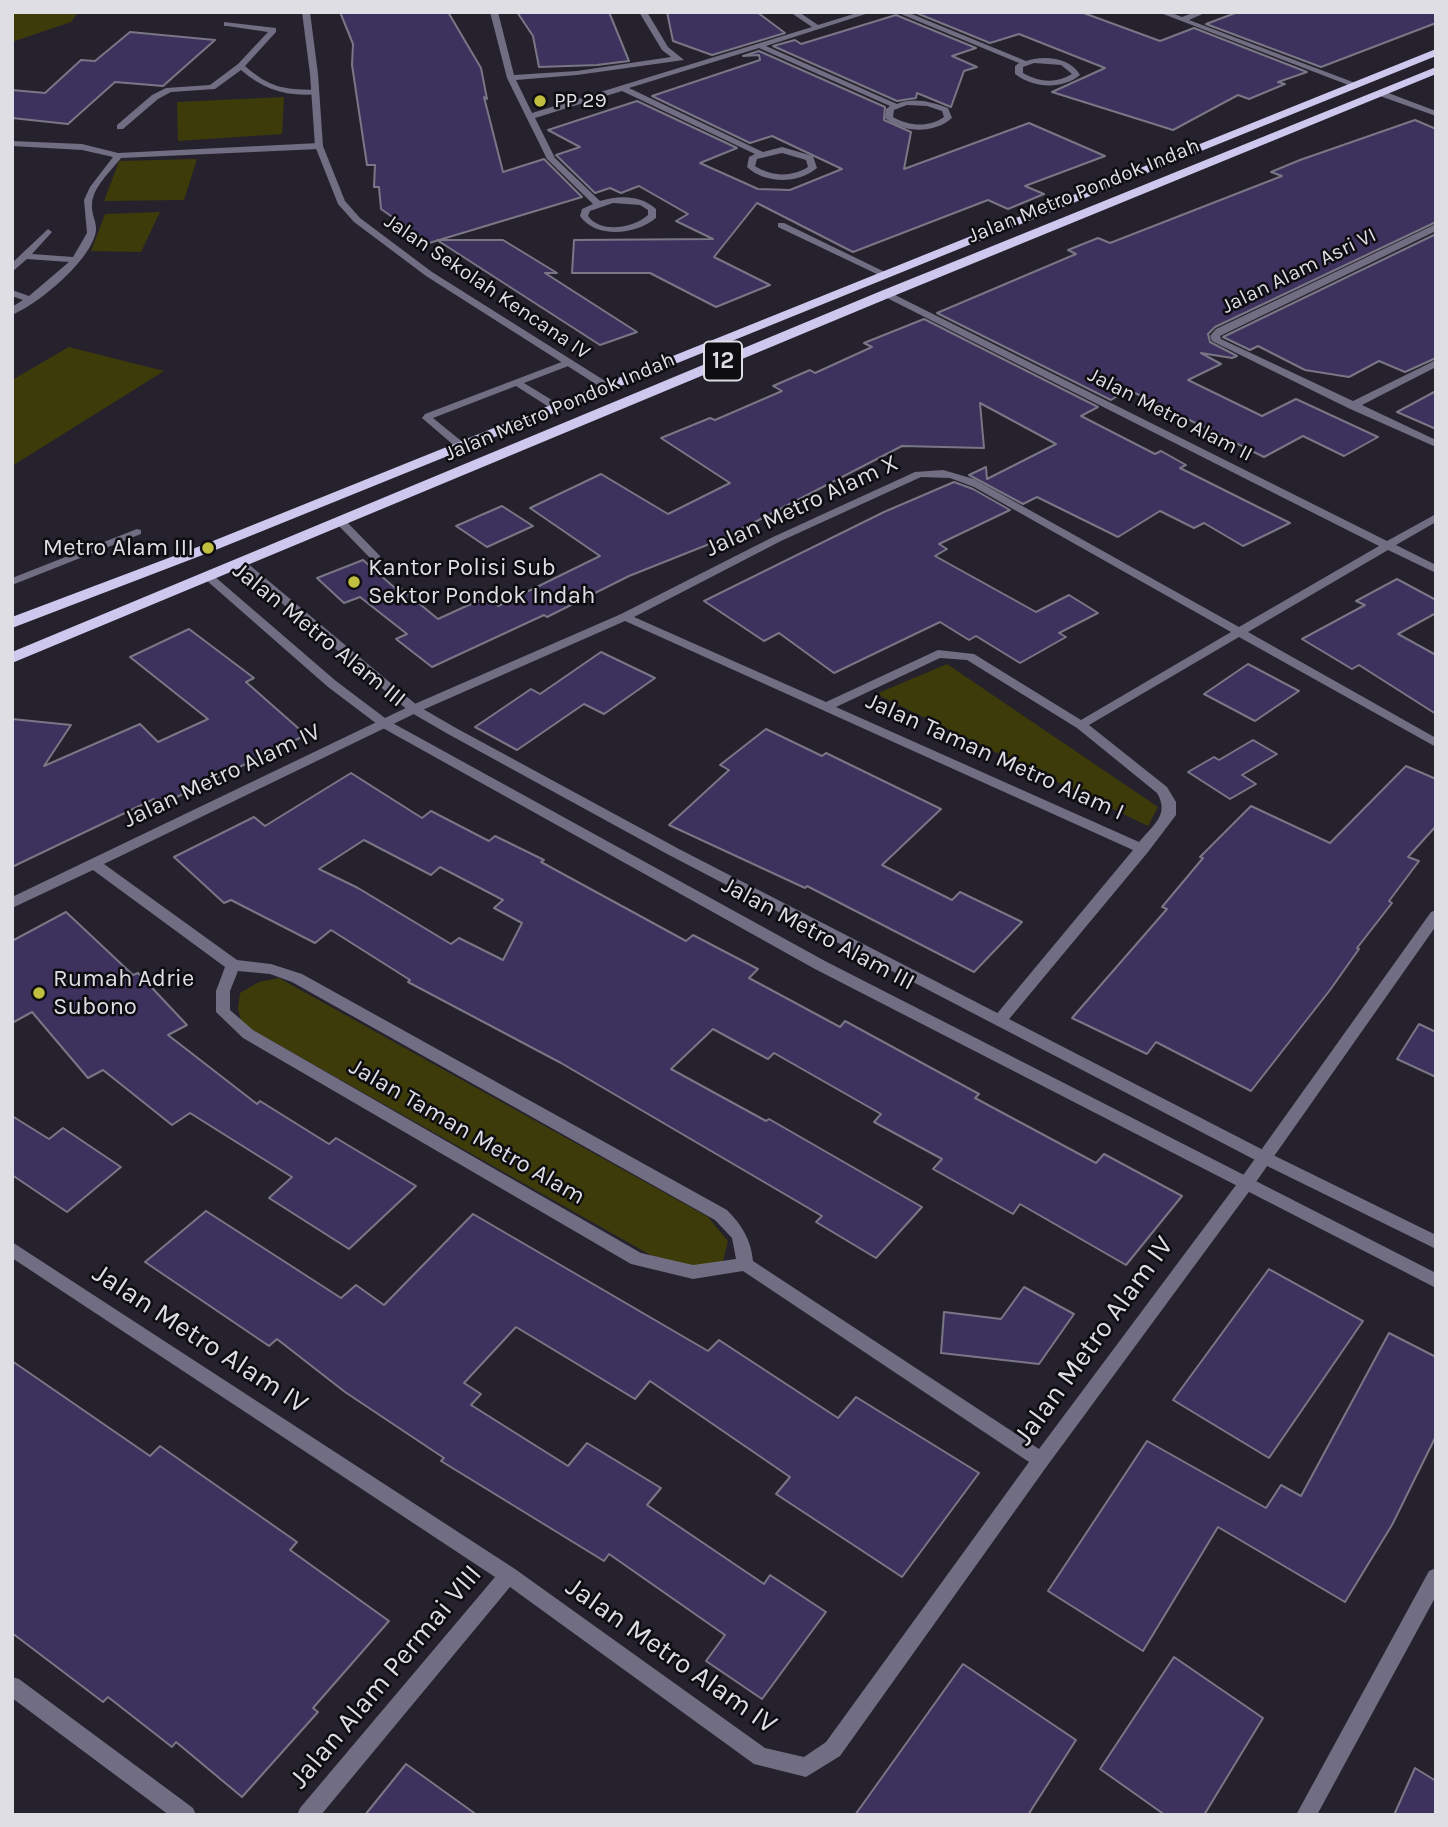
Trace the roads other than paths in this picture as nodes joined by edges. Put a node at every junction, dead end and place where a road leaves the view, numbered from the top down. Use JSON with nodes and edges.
{"nodes":[{"id":1,"x":306,"y":12,"type":"edge"},
{"id":2,"x":494,"y":12,"type":"edge"},
{"id":3,"x":643,"y":12,"type":"edge"},
{"id":4,"x":794,"y":12,"type":"edge"},
{"id":5,"x":868,"y":12,"type":"edge"},
{"id":6,"x":900,"y":12,"type":"edge"},
{"id":7,"x":1162,"y":12,"type":"edge"},
{"id":8,"x":1203,"y":12,"type":"edge"},
{"id":9,"x":1181,"y":20,"type":"junction"},
{"id":10,"x":227,"y":24,"type":"dead end"},
{"id":11,"x":818,"y":28,"type":"junction"},
{"id":12,"x":760,"y":46,"type":"junction"},
{"id":13,"x":1436,"y":52,"type":"edge"},
{"id":14,"x":677,"y":58,"type":"junction"},
{"id":15,"x":1025,"y":63,"type":"junction"},
{"id":16,"x":241,"y":66,"type":"junction"},
{"id":17,"x":690,"y":67,"type":"junction"},
{"id":18,"x":1436,"y":70,"type":"edge"},
{"id":19,"x":512,"y":78,"type":"junction"},
{"id":20,"x":1354,"y":84,"type":"junction"},
{"id":21,"x":622,"y":88,"type":"junction"},
{"id":22,"x":315,"y":92,"type":"junction"},
{"id":23,"x":1380,"y":93,"type":"junction"},
{"id":24,"x":897,"y":106,"type":"junction"},
{"id":25,"x":1436,"y":114,"type":"edge"},
{"id":26,"x":529,"y":117,"type":"junction"},
{"id":27,"x":120,"y":127,"type":"dead end"},
{"id":28,"x":12,"y":143,"type":"edge"},
{"id":29,"x":319,"y":146,"type":"junction"},
{"id":30,"x":761,"y":154,"type":"junction"},
{"id":31,"x":118,"y":156,"type":"junction"},
{"id":32,"x":597,"y":203,"type":"junction"},
{"id":33,"x":781,"y":225,"type":"dead end"},
{"id":34,"x":1436,"y":227,"type":"edge"},
{"id":35,"x":48,"y":232,"type":"dead end"},
{"id":36,"x":26,"y":256,"type":"junction"},
{"id":37,"x":75,"y":260,"type":"junction"},
{"id":38,"x":12,"y":269,"type":"edge"},
{"id":39,"x":884,"y":274,"type":"junction"},
{"id":40,"x":12,"y":293,"type":"edge"},
{"id":41,"x":886,"y":294,"type":"junction"},
{"id":42,"x":30,"y":299,"type":"junction"},
{"id":43,"x":12,"y":312,"type":"edge"},
{"id":44,"x":567,"y":363,"type":"junction"},
{"id":45,"x":1436,"y":363,"type":"edge"},
{"id":46,"x":516,"y":382,"type":"junction"},
{"id":47,"x":606,"y":386,"type":"junction"},
{"id":48,"x":1352,"y":406,"type":"junction"},
{"id":49,"x":556,"y":407,"type":"junction"},
{"id":50,"x":1436,"y":444,"type":"edge"},
{"id":51,"x":461,"y":446,"type":"junction"},
{"id":52,"x":1436,"y":517,"type":"edge"},
{"id":53,"x":341,"y":522,"type":"junction"},
{"id":54,"x":137,"y":532,"type":"dead end"},
{"id":55,"x":1386,"y":545,"type":"junction"},
{"id":56,"x":376,"y":558,"type":"dead end"},
{"id":57,"x":242,"y":564,"type":"junction"},
{"id":58,"x":1436,"y":570,"type":"edge"},
{"id":59,"x":209,"y":578,"type":"junction"},
{"id":60,"x":12,"y":582,"type":"edge"},
{"id":61,"x":625,"y":617,"type":"junction"},
{"id":62,"x":12,"y":623,"type":"edge"},
{"id":63,"x":1238,"y":632,"type":"junction"},
{"id":64,"x":12,"y":658,"type":"edge"},
{"id":65,"x":828,"y":706,"type":"junction"},
{"id":66,"x":414,"y":709,"type":"junction"},
{"id":67,"x":385,"y":724,"type":"junction"},
{"id":68,"x":1081,"y":725,"type":"junction"},
{"id":69,"x":1436,"y":743,"type":"edge"},
{"id":70,"x":1143,"y":849,"type":"junction"},
{"id":71,"x":94,"y":864,"type":"junction"},
{"id":72,"x":12,"y":902,"type":"edge"},
{"id":73,"x":1436,"y":915,"type":"edge"},
{"id":74,"x":233,"y":965,"type":"junction"},
{"id":75,"x":1000,"y":1020,"type":"junction"},
{"id":76,"x":1265,"y":1158,"type":"junction"},
{"id":77,"x":1245,"y":1185,"type":"junction"},
{"id":78,"x":1436,"y":1243,"type":"edge"},
{"id":79,"x":12,"y":1249,"type":"edge"},
{"id":80,"x":745,"y":1264,"type":"junction"},
{"id":81,"x":1436,"y":1281,"type":"edge"},
{"id":82,"x":1041,"y":1460,"type":"junction"},
{"id":83,"x":508,"y":1575,"type":"junction"},
{"id":84,"x":1436,"y":1577,"type":"edge"},
{"id":85,"x":12,"y":1686,"type":"edge"},
{"id":86,"x":186,"y":1815,"type":"edge"},
{"id":87,"x":307,"y":1815,"type":"edge"},
{"id":88,"x":1306,"y":1815,"type":"edge"}],
"edges":[{"from":1,"to":22,"type":"street","name":"Jalan Sekolah Kencana IV"},
{"from":2,"to":19,"type":"street"},
{"from":3,"to":14,"type":"street"},
{"from":4,"to":11,"type":"street"},
{"from":5,"to":11,"type":"street"},
{"from":6,"to":15,"type":"street"},
{"from":7,"to":9,"type":"street"},
{"from":8,"to":9,"type":"street"},
{"from":9,"to":20,"type":"street"},
{"from":10,"to":16,"type":"street"},
{"from":11,"to":12,"type":"street"},
{"from":12,"to":17,"type":"street"},
{"from":12,"to":24,"type":"street"},
{"from":13,"to":20,"type":"highway","name":"Jalan Metro Pondok Indah","number":"12"},
{"from":14,"to":17,"type":"street"},
{"from":14,"to":19,"type":"street"},
{"from":15,"to":15,"type":"street"},
{"from":16,"to":22,"type":"street"},
{"from":16,"to":27,"type":"street"},
{"from":17,"to":21,"type":"street"},
{"from":18,"to":23,"type":"highway","name":"Jalan Metro Pondok Indah","number":"12"},
{"from":19,"to":26,"type":"street"},
{"from":20,"to":39,"type":"highway","name":"Jalan Metro Pondok Indah","number":"12"},
{"from":21,"to":26,"type":"street"},
{"from":21,"to":30,"type":"street"},
{"from":22,"to":29,"type":"street","name":"Jalan Sekolah Kencana IV"},
{"from":23,"to":25,"type":"street"},
{"from":23,"to":41,"type":"highway","name":"Jalan Metro Pondok Indah","number":"12"},
{"from":24,"to":24,"type":"street"},
{"from":26,"to":32,"type":"street"},
{"from":28,"to":31,"type":"street"},
{"from":29,"to":31,"type":"street"},
{"from":29,"to":44,"type":"street","name":"Jalan Sekolah Kencana IV"},
{"from":30,"to":30,"type":"street"},
{"from":31,"to":37,"type":"street"},
{"from":32,"to":32,"type":"street"},
{"from":33,"to":39,"type":"street"},
{"from":34,"to":48,"type":"street","name":"Jalan Alam Asri VI"},
{"from":35,"to":36,"type":"street"},
{"from":36,"to":37,"type":"street"},
{"from":36,"to":38,"type":"street"},
{"from":37,"to":42,"type":"street"},
{"from":39,"to":47,"type":"highway","name":"Jalan Metro Pondok Indah","number":"12"},
{"from":40,"to":42,"type":"street"},
{"from":41,"to":53,"type":"highway","name":"Jalan Metro Pondok Indah","number":"12"},
{"from":41,"to":55,"type":"street","name":"Jalan Metro Alam II"},
{"from":42,"to":43,"type":"street"},
{"from":44,"to":46,"type":"street"},
{"from":44,"to":47,"type":"street","name":"Jalan Sekolah Kencana IV"},
{"from":45,"to":48,"type":"street"},
{"from":46,"to":49,"type":"street"},
{"from":46,"to":51,"type":"street"},
{"from":47,"to":49,"type":"highway","name":"Jalan Metro Pondok Indah","number":"12"},
{"from":48,"to":50,"type":"street","name":"Jalan Alam Asri VI"},
{"from":49,"to":51,"type":"highway","name":"Jalan Metro Pondok Indah","number":"12"},
{"from":51,"to":62,"type":"highway","name":"Jalan Metro Pondok Indah","number":"12"},
{"from":52,"to":55,"type":"street"},
{"from":53,"to":56,"type":"street"},
{"from":53,"to":57,"type":"highway","name":"Jalan Metro Pondok Indah","number":"12"},
{"from":54,"to":60,"type":"street"},
{"from":55,"to":58,"type":"street","name":"Jalan Metro Alam II"},
{"from":55,"to":63,"type":"street"},
{"from":57,"to":59,"type":"highway","name":"Jalan Metro Pondok Indah","number":"12"},
{"from":57,"to":66,"type":"street","name":"Jalan Metro Alam III"},
{"from":59,"to":64,"type":"highway","name":"Jalan Metro Pondok Indah","number":"12"},
{"from":59,"to":67,"type":"street","name":"Jalan Metro Alam III"},
{"from":61,"to":63,"type":"street","name":"Jalan Metro Alam X"},
{"from":61,"to":65,"type":"street","name":"Jalan Taman Metro Alam I"},
{"from":61,"to":66,"type":"street","name":"Jalan Metro Alam X"},
{"from":63,"to":68,"type":"street"},
{"from":63,"to":69,"type":"street","name":"Jalan Metro Alam X"},
{"from":65,"to":68,"type":"street","name":"Jalan Taman Metro Alam I"},
{"from":65,"to":70,"type":"street","name":"Jalan Taman Metro Alam I"},
{"from":66,"to":67,"type":"street","name":"Jalan Metro Alam IV"},
{"from":66,"to":75,"type":"street","name":"Jalan Metro Alam III"},
{"from":67,"to":71,"type":"street","name":"Jalan Metro Alam IV"},
{"from":67,"to":77,"type":"street","name":"Jalan Metro Alam III"},
{"from":68,"to":70,"type":"street","name":"Jalan Taman Metro Alam I"},
{"from":70,"to":75,"type":"street","name":"Jalan Taman Metro Alam I"},
{"from":71,"to":72,"type":"street","name":"Jalan Metro Alam IV"},
{"from":71,"to":74,"type":"street","name":"Jalan Taman Metro Alam"},
{"from":73,"to":76,"type":"street","name":"Jalan Metro Alam IV"},
{"from":74,"to":80,"type":"street","name":"Jalan Taman Metro Alam"},
{"from":74,"to":80,"type":"street","name":"Jalan Taman Metro Alam"},
{"from":75,"to":76,"type":"street","name":"Jalan Metro Alam III"},
{"from":76,"to":77,"type":"street","name":"Jalan Metro Alam IV"},
{"from":76,"to":78,"type":"street","name":"Jalan Metro Alam III"},
{"from":77,"to":81,"type":"street","name":"Jalan Metro Alam III"},
{"from":77,"to":82,"type":"street","name":"Jalan Metro Alam IV"},
{"from":79,"to":83,"type":"street","name":"Jalan Metro Alam IV"},
{"from":80,"to":82,"type":"street"},
{"from":82,"to":83,"type":"street","name":"Jalan Metro Alam IV"},
{"from":83,"to":87,"type":"street","name":"Jalan Alam Permai VIII"},
{"from":84,"to":88,"type":"street"},
{"from":85,"to":86,"type":"street"}]}
